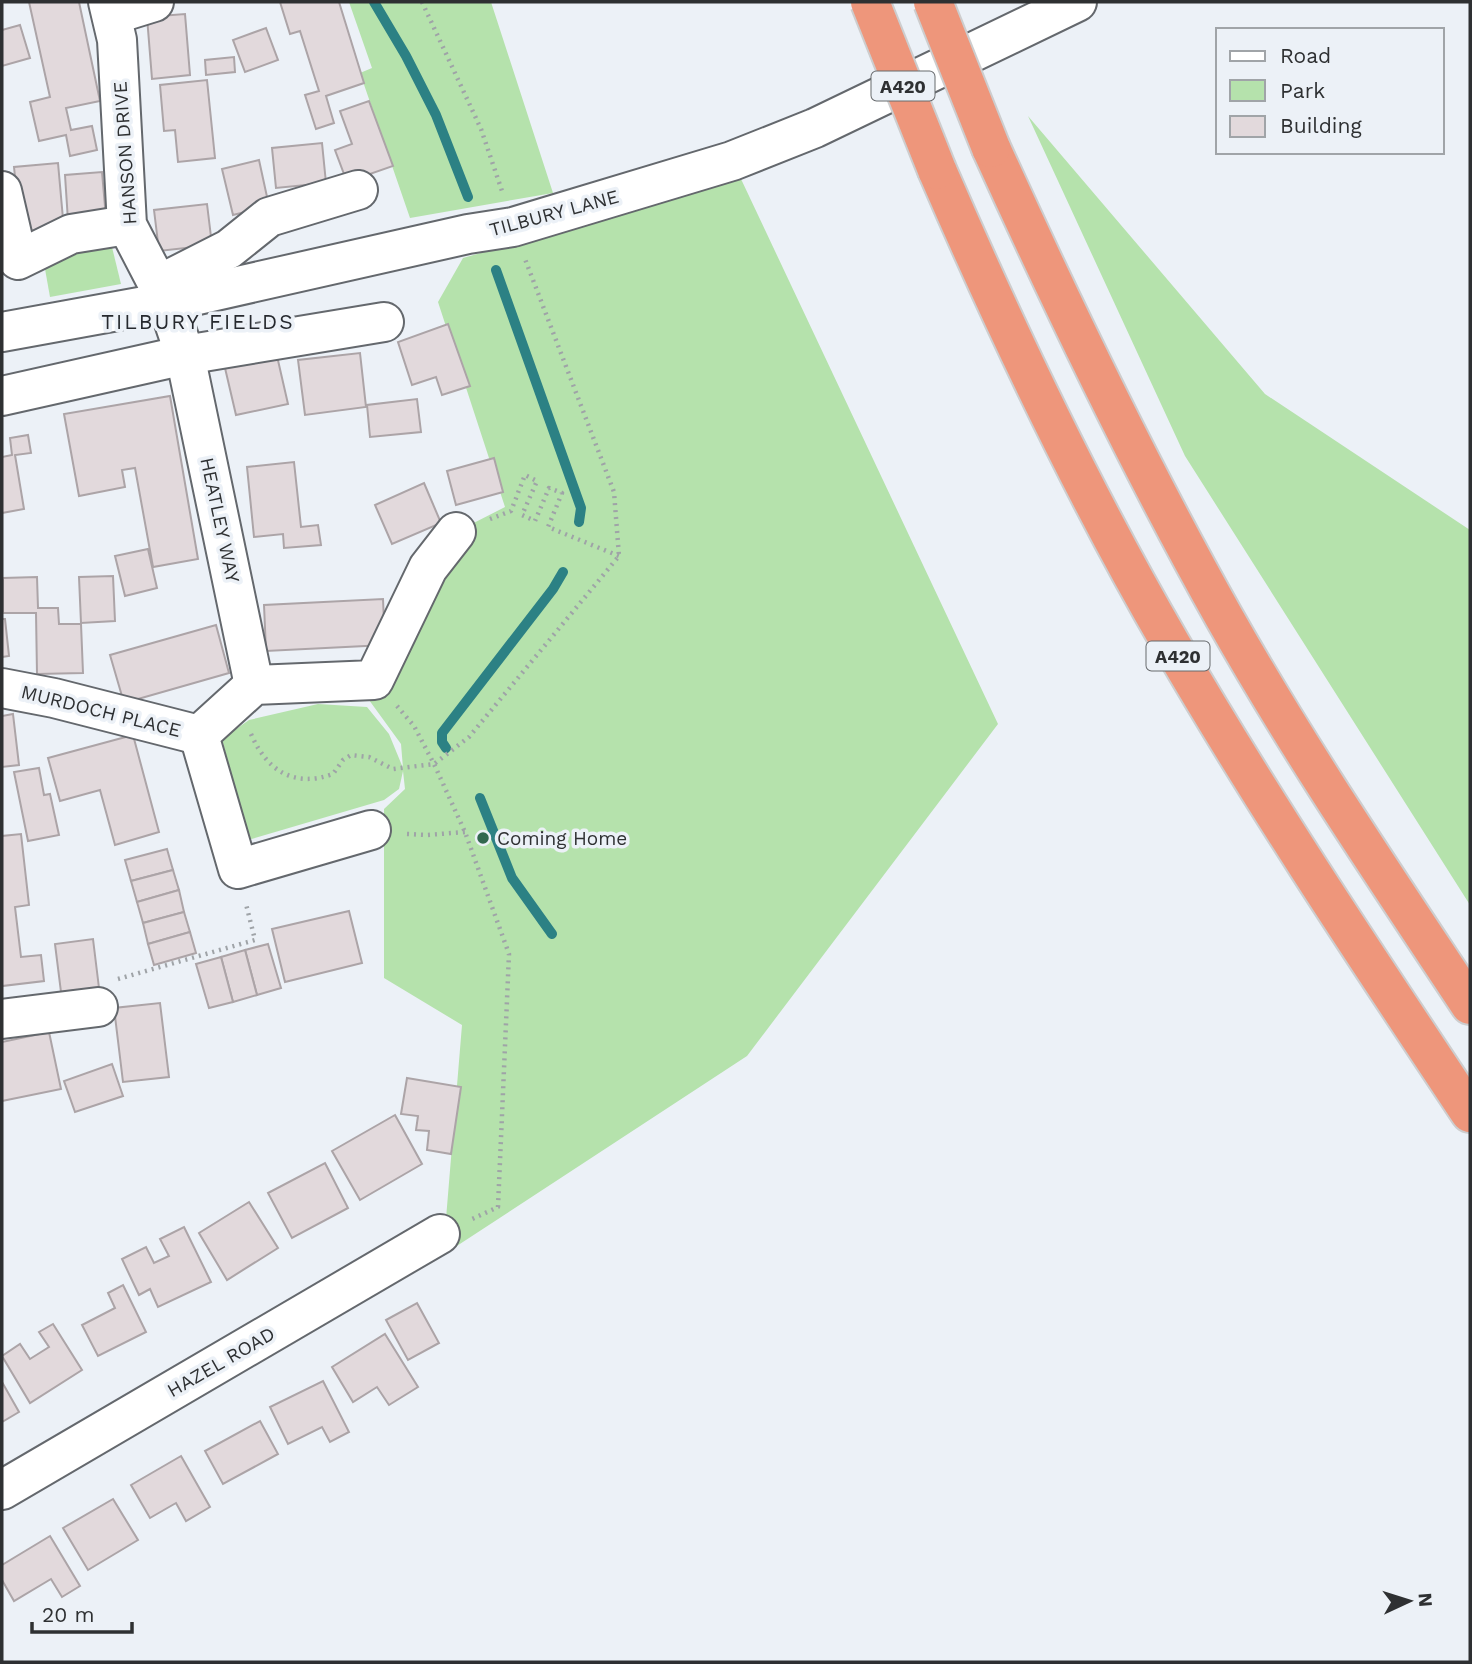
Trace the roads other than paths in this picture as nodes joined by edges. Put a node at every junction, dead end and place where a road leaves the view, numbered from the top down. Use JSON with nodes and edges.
{"nodes":[{"id":1,"x":154,"y":2,"type":"edge"},
{"id":2,"x":870,"y":2,"type":"edge"},
{"id":3,"x":933,"y":2,"type":"edge"},
{"id":4,"x":1077,"y":2,"type":"edge"},
{"id":5,"x":110,"y":8,"type":"edge"},
{"id":6,"x":358,"y":190,"type":"dead end"},
{"id":7,"x":2,"y":191,"type":"edge"},
{"id":8,"x":127,"y":225,"type":"junction"},
{"id":9,"x":10,"y":268,"type":"edge"},
{"id":10,"x":163,"y":294,"type":"junction"},
{"id":11,"x":384,"y":321,"type":"dead end"},
{"id":12,"x":2,"y":332,"type":"edge"},
{"id":13,"x":185,"y":355,"type":"junction"},
{"id":14,"x":2,"y":396,"type":"edge"},
{"id":15,"x":456,"y":532,"type":"road end"},
{"id":16,"x":254,"y":685,"type":"junction"},
{"id":17,"x":2,"y":688,"type":"edge"},
{"id":18,"x":200,"y":735,"type":"junction"},
{"id":19,"x":371,"y":831,"type":"road end"},
{"id":20,"x":1470,"y":1005,"type":"edge"},
{"id":21,"x":98,"y":1007,"type":"dead end"},
{"id":22,"x":2,"y":1019,"type":"edge"},
{"id":23,"x":1470,"y":1112,"type":"edge"},
{"id":24,"x":440,"y":1234,"type":"road end"},
{"id":25,"x":2,"y":1490,"type":"edge"}],
"edges":[{"from":1,"to":5,"type":"street","name":"HANSON DRIVE"},
{"from":2,"to":23,"type":"highway","number":"A420","bridge":true},
{"from":3,"to":20,"type":"highway","number":"A420","bridge":true},
{"from":4,"to":10,"type":"street","name":"TILBURY LANE"},
{"from":5,"to":8,"type":"street","name":"HANSON DRIVE"},
{"from":6,"to":10,"type":"street"},
{"from":7,"to":9,"type":"street"},
{"from":8,"to":9,"type":"street"},
{"from":8,"to":10,"type":"street","name":"HANSON DRIVE"},
{"from":10,"to":12,"type":"street","name":"TILBURY LANE"},
{"from":10,"to":13,"type":"street","name":"HEATLEY WAY"},
{"from":11,"to":13,"type":"street"},
{"from":13,"to":14,"type":"street"},
{"from":13,"to":16,"type":"street","name":"HEATLEY WAY"},
{"from":15,"to":16,"type":"street"},
{"from":16,"to":18,"type":"street"},
{"from":17,"to":18,"type":"street","name":"MURDOCH PLACE"},
{"from":18,"to":19,"type":"street"},
{"from":21,"to":22,"type":"street"},
{"from":24,"to":25,"type":"street","name":"HAZEL ROAD"}]}
